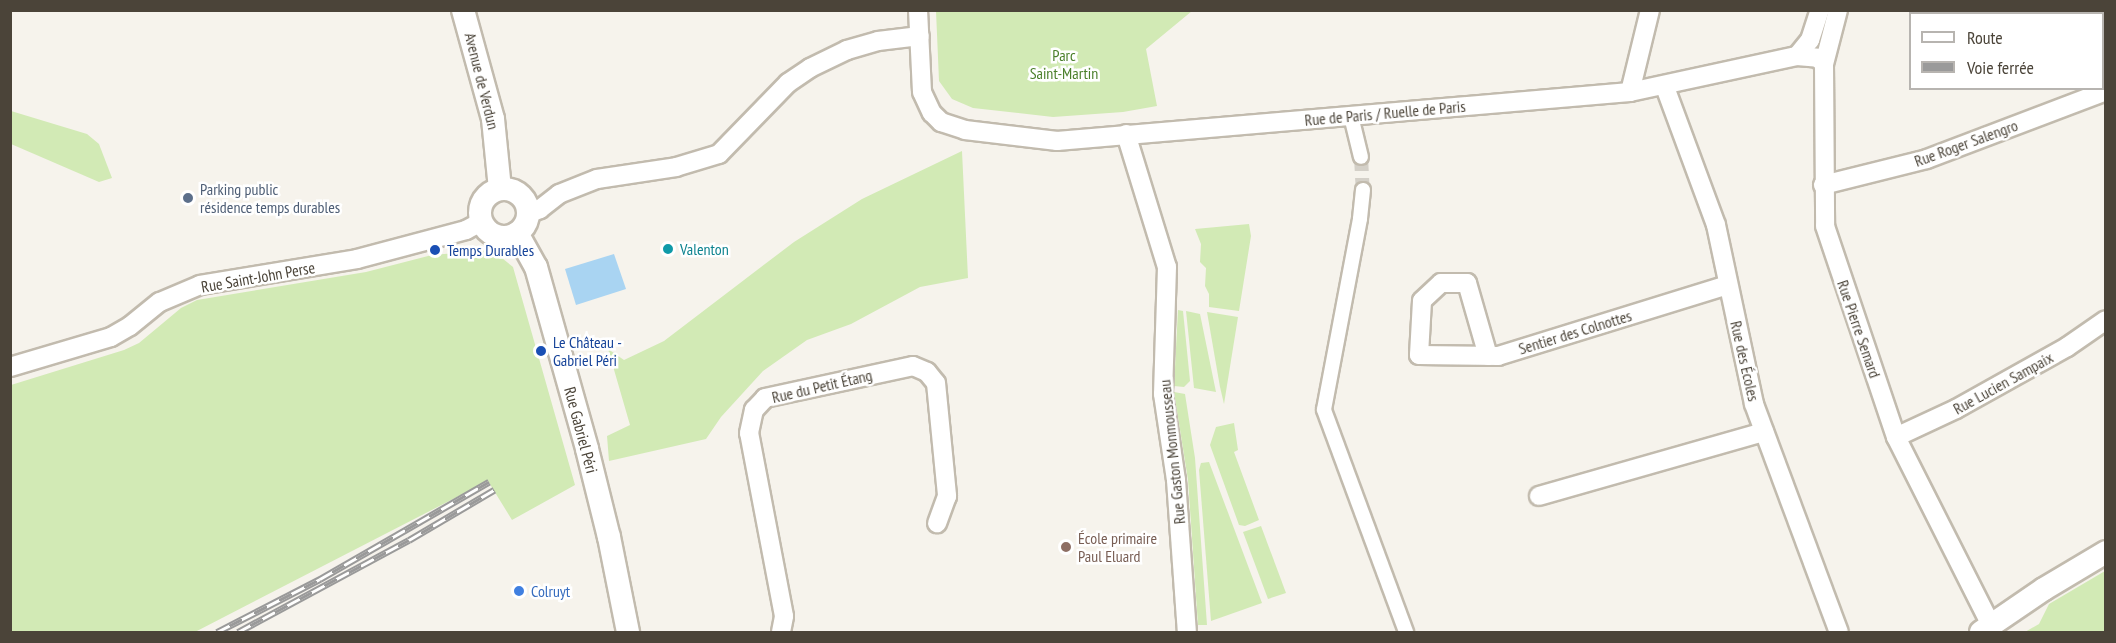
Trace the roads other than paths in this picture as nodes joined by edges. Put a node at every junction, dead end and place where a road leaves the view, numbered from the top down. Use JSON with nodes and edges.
{"nodes":[{"id":1,"x":463,"y":10,"type":"edge"},
{"id":2,"x":918,"y":10,"type":"edge"},
{"id":3,"x":1650,"y":10,"type":"edge"},
{"id":4,"x":1820,"y":10,"type":"edge"},
{"id":5,"x":1838,"y":10,"type":"edge"},
{"id":6,"x":920,"y":36,"type":"junction"},
{"id":7,"x":1797,"y":56,"type":"junction"},
{"id":8,"x":1824,"y":64,"type":"junction"},
{"id":9,"x":1665,"y":87,"type":"junction"},
{"id":10,"x":2106,"y":91,"type":"edge"},
{"id":11,"x":1630,"y":92,"type":"junction"},
{"id":12,"x":1351,"y":116,"type":"junction"},
{"id":13,"x":1126,"y":134,"type":"junction"},
{"id":14,"x":1361,"y":157,"type":"tunnel mouth"},
{"id":15,"x":1823,"y":185,"type":"junction"},
{"id":16,"x":500,"y":189,"type":"junction"},
{"id":17,"x":1363,"y":190,"type":"tunnel mouth"},
{"id":18,"x":482,"y":222,"type":"junction"},
{"id":19,"x":522,"y":224,"type":"junction"},
{"id":20,"x":1728,"y":285,"type":"junction"},
{"id":21,"x":2106,"y":320,"type":"edge"},
{"id":22,"x":1488,"y":356,"type":"junction"},
{"id":23,"x":10,"y":367,"type":"edge"},
{"id":24,"x":1764,"y":432,"type":"junction"},
{"id":25,"x":1896,"y":437,"type":"junction"},
{"id":26,"x":1539,"y":496,"type":"dead end"},
{"id":27,"x":937,"y":524,"type":"dead end"},
{"id":28,"x":2106,"y":552,"type":"edge"},
{"id":29,"x":1986,"y":629,"type":"edge"},
{"id":30,"x":628,"y":633,"type":"edge"},
{"id":31,"x":782,"y":633,"type":"edge"},
{"id":32,"x":1187,"y":633,"type":"edge"},
{"id":33,"x":1406,"y":633,"type":"edge"},
{"id":34,"x":1839,"y":633,"type":"edge"}],
"edges":[{"from":1,"to":16,"type":"street","name":"Avenue de Verdun"},
{"from":2,"to":6,"type":"street"},
{"from":3,"to":11,"type":"street"},
{"from":4,"to":7,"type":"street"},
{"from":5,"to":8,"type":"street","name":"Rue Pierre Semard"},
{"from":6,"to":13,"type":"street","name":"Rue de Paris / Ruelle de Paris"},
{"from":6,"to":19,"type":"street"},
{"from":7,"to":8,"type":"street","name":"Rue de Paris / Ruelle de Paris"},
{"from":7,"to":9,"type":"street","name":"Rue de Paris / Ruelle de Paris"},
{"from":8,"to":15,"type":"street","name":"Rue Pierre Semard"},
{"from":9,"to":11,"type":"street","name":"Rue de Paris / Ruelle de Paris"},
{"from":9,"to":20,"type":"street","name":"Rue des Écoles"},
{"from":10,"to":15,"type":"street","name":"Rue Roger Salengro"},
{"from":11,"to":12,"type":"street","name":"Rue de Paris / Ruelle de Paris"},
{"from":12,"to":13,"type":"street","name":"Rue de Paris / Ruelle de Paris"},
{"from":12,"to":14,"type":"street"},
{"from":13,"to":32,"type":"street","name":"Rue Gaston Monmousseau"},
{"from":15,"to":25,"type":"street","name":"Rue Pierre Semard"},
{"from":16,"to":18,"type":"street"},
{"from":16,"to":19,"type":"street"},
{"from":17,"to":33,"type":"street"},
{"from":18,"to":19,"type":"street"},
{"from":18,"to":23,"type":"street","name":"Rue Saint-John Perse"},
{"from":19,"to":30,"type":"street","name":"Rue Gabriel Péri"},
{"from":20,"to":22,"type":"street","name":"Sentier des Colnottes"},
{"from":20,"to":24,"type":"street","name":"Rue des Écoles"},
{"from":21,"to":25,"type":"street","name":"Rue Lucien Sampaix"},
{"from":22,"to":22,"type":"street","name":"Sentier des Colnottes"},
{"from":24,"to":26,"type":"street"},
{"from":24,"to":34,"type":"street","name":"Rue des Écoles"},
{"from":25,"to":29,"type":"street","name":"Rue Pierre Semard"},
{"from":27,"to":31,"type":"street","name":"Rue du Petit Étang"},
{"from":28,"to":29,"type":"street"}]}
